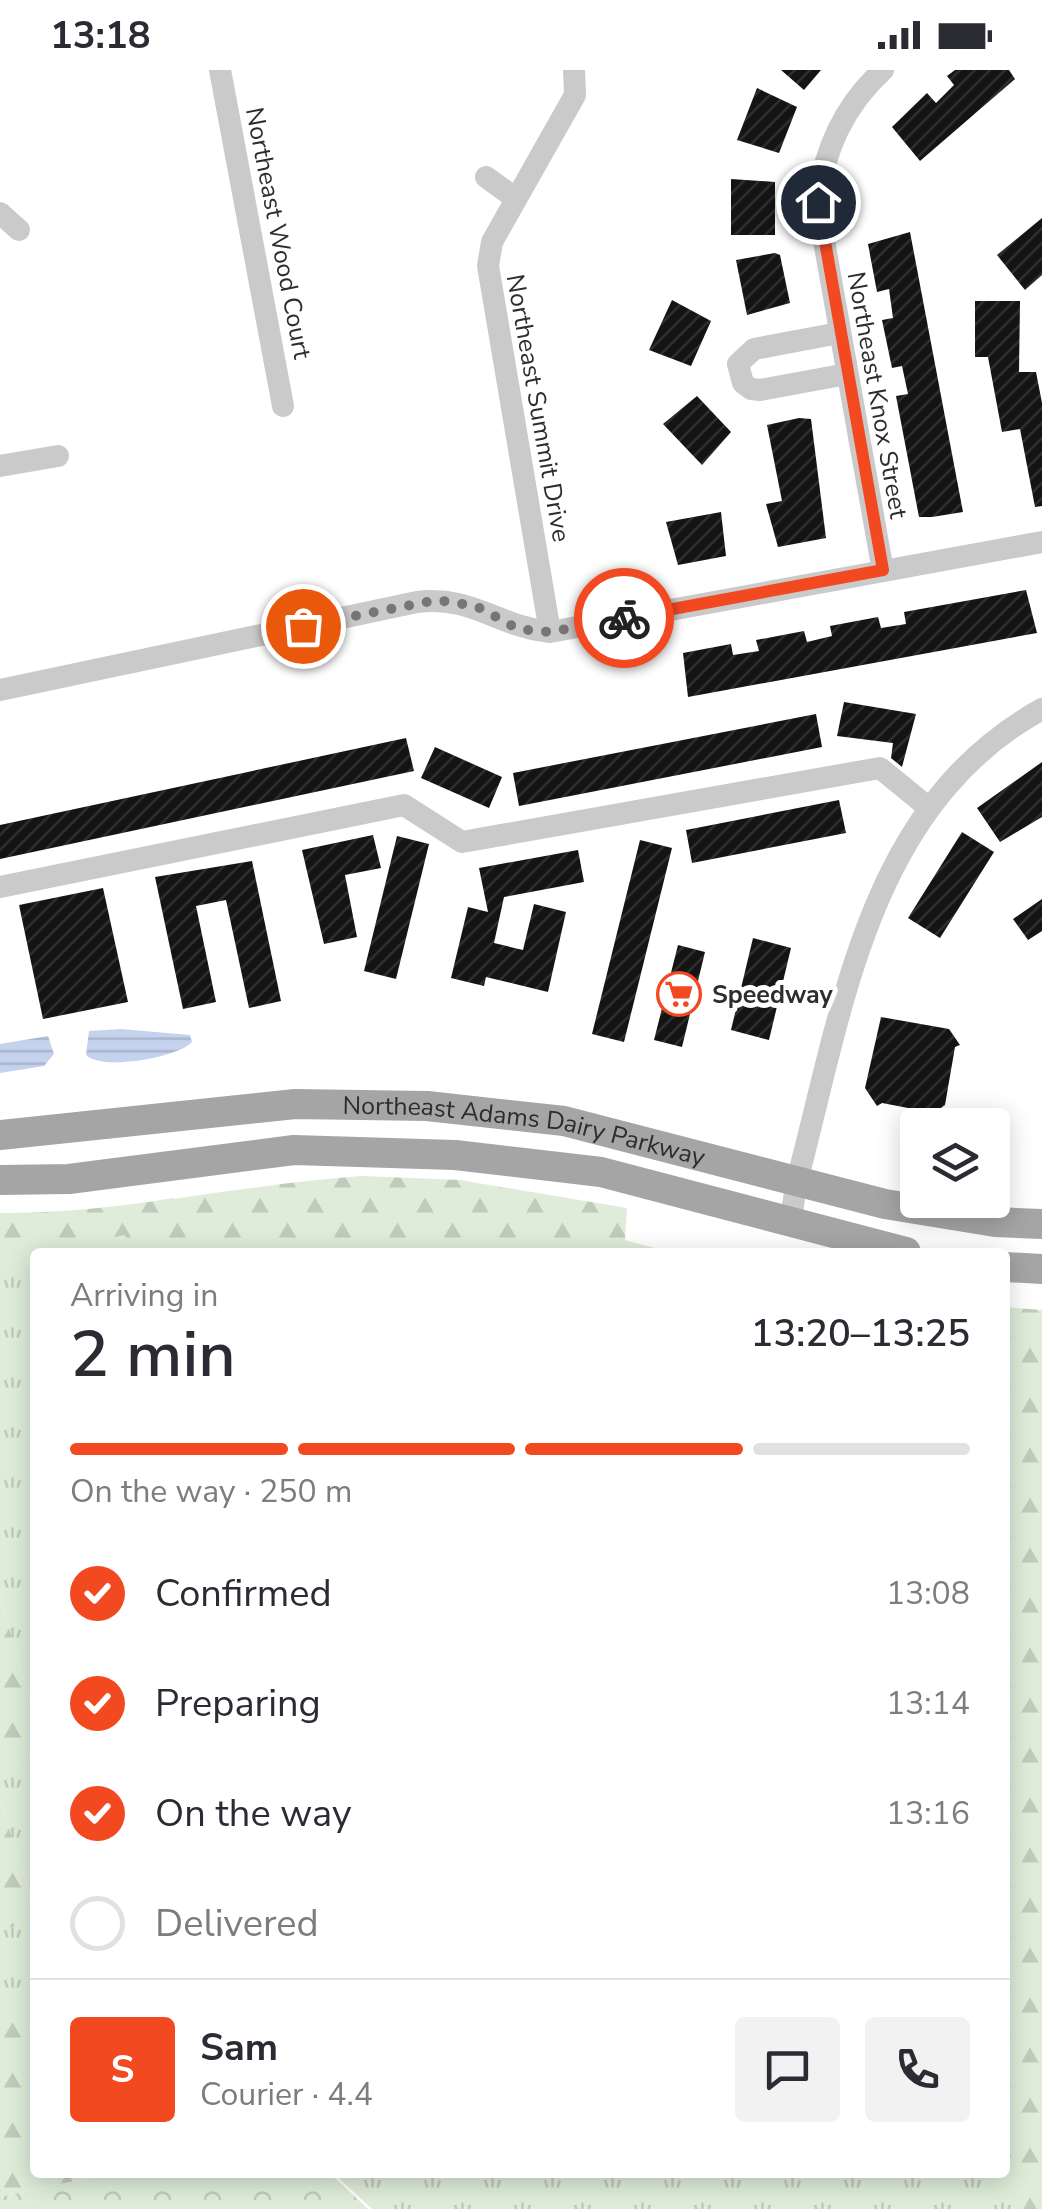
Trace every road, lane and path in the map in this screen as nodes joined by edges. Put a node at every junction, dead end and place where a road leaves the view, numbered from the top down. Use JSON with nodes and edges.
{"nodes":[{"id":1,"x":220,"y":70,"type":"edge"},
{"id":2,"x":574,"y":70,"type":"edge"},
{"id":3,"x":883,"y":70,"type":"edge"},
{"id":4,"x":486,"y":177,"type":"dead end"},
{"id":5,"x":515,"y":198,"type":"junction"},
{"id":6,"x":0,"y":213,"type":"edge"},
{"id":7,"x":20,"y":230,"type":"dead end"},
{"id":8,"x":839,"y":333,"type":"junction"},
{"id":9,"x":846,"y":374,"type":"junction"},
{"id":10,"x":283,"y":406,"type":"dead end"},
{"id":11,"x":58,"y":456,"type":"dead end"},
{"id":12,"x":0,"y":466,"type":"edge"},
{"id":13,"x":1042,"y":542,"type":"edge"},
{"id":14,"x":883,"y":570,"type":"junction"},
{"id":15,"x":550,"y":632,"type":"junction"},
{"id":16,"x":0,"y":690,"type":"edge"},
{"id":17,"x":1042,"y":709,"type":"edge"},
{"id":18,"x":929,"y":808,"type":"junction"},
{"id":19,"x":0,"y":886,"type":"edge"},
{"id":20,"x":0,"y":1135,"type":"edge"},
{"id":21,"x":0,"y":1180,"type":"edge"},
{"id":22,"x":796,"y":1181,"type":"junction"},
{"id":23,"x":790,"y":1224,"type":"junction"},
{"id":24,"x":1042,"y":1224,"type":"edge"},
{"id":25,"x":889,"y":1248,"type":"edge"},
{"id":26,"x":1010,"y":1267,"type":"edge"},
{"id":27,"x":1042,"y":1269,"type":"edge"}],
"edges":[{"from":1,"to":10,"type":"street","name":"Northeast Wood Court"},
{"from":2,"to":5,"type":"street","name":"Northeast Summit Drive"},
{"from":3,"to":8,"type":"street","name":"Northeast Knox Street"},
{"from":4,"to":5,"type":"street"},
{"from":5,"to":15,"type":"street","name":"Northeast Summit Drive"},
{"from":6,"to":7,"type":"street"},
{"from":8,"to":9,"type":"street","name":"Northeast Knox Street"},
{"from":8,"to":9,"type":"street"},
{"from":9,"to":14,"type":"street","name":"Northeast Knox Street"},
{"from":11,"to":12,"type":"street"},
{"from":13,"to":14,"type":"street"},
{"from":14,"to":15,"type":"street"},
{"from":15,"to":16,"type":"street"},
{"from":17,"to":18,"type":"street"},
{"from":18,"to":19,"type":"street"},
{"from":18,"to":22,"type":"street"},
{"from":20,"to":22,"type":"main road","name":"Northeast Adams Dairy Parkway"},
{"from":21,"to":23,"type":"main road","name":"Northeast Adams Dairy Parkway"},
{"from":22,"to":23,"type":"street"},
{"from":22,"to":24,"type":"main road","name":"Northeast Adams Dairy Parkway"},
{"from":23,"to":25,"type":"main road","name":"Northeast Adams Dairy Parkway"},
{"from":26,"to":27,"type":"main road"}]}
